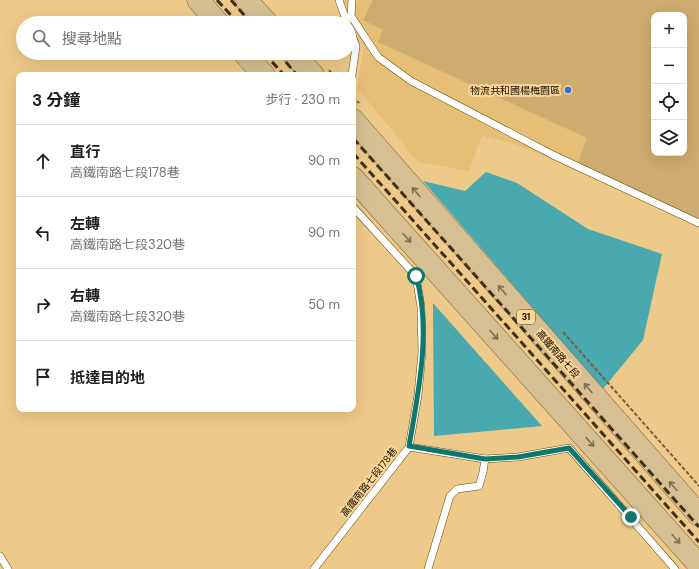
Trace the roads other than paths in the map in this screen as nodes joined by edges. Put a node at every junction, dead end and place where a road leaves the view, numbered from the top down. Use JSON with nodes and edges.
{"nodes":[{"id":1,"x":198,"y":0,"type":"edge"},
{"id":2,"x":246,"y":0,"type":"edge"},
{"id":3,"x":339,"y":0,"type":"edge"},
{"id":4,"x":352,"y":0,"type":"edge"},
{"id":5,"x":212,"y":16,"type":"edge"},
{"id":6,"x":261,"y":16,"type":"edge"},
{"id":7,"x":345,"y":16,"type":"edge"},
{"id":8,"x":351,"y":16,"type":"edge"},
{"id":9,"x":356,"y":24,"type":"edge"},
{"id":10,"x":250,"y":60,"type":"edge"},
{"id":11,"x":299,"y":60,"type":"edge"},
{"id":12,"x":354,"y":60,"type":"edge"},
{"id":13,"x":261,"y":72,"type":"edge"},
{"id":14,"x":310,"y":72,"type":"edge"},
{"id":15,"x":352,"y":72,"type":"edge"},
{"id":16,"x":356,"y":123,"type":"edge"},
{"id":17,"x":356,"y":181,"type":"edge"},
{"id":18,"x":356,"y":210,"type":"edge"},
{"id":19,"x":699,"y":223,"type":"edge"},
{"id":20,"x":409,"y":446,"type":"junction"},
{"id":21,"x":485,"y":459,"type":"junction"},
{"id":22,"x":699,"y":515,"type":"edge"},
{"id":23,"x":0,"y":556,"type":"edge"},
{"id":24,"x":699,"y":565,"type":"edge"},
{"id":25,"x":8,"y":569,"type":"edge"},
{"id":26,"x":314,"y":569,"type":"edge"},
{"id":27,"x":428,"y":569,"type":"edge"},
{"id":28,"x":675,"y":569,"type":"edge"}],
"edges":[{"from":1,"to":5,"type":"main road"},
{"from":2,"to":6,"type":"main road"},
{"from":3,"to":7,"type":"lane"},
{"from":4,"to":8,"type":"lane"},
{"from":9,"to":19,"type":"lane"},
{"from":10,"to":13,"type":"main road"},
{"from":11,"to":14,"type":"main road"},
{"from":12,"to":15,"type":"lane"},
{"from":22,"to":16,"type":"main road","name":"高鐵南路七段","number":"31","one_way":true},
{"from":17,"to":24,"type":"main road","one_way":true},
{"from":18,"to":20,"type":"lane","name":"高鐵南路七段178巷"},
{"from":20,"to":21,"type":"lane"},
{"from":20,"to":26,"type":"lane","name":"高鐵南路七段178巷"},
{"from":21,"to":27,"type":"lane"},
{"from":21,"to":28,"type":"lane"},
{"from":23,"to":25,"type":"lane"}]}
